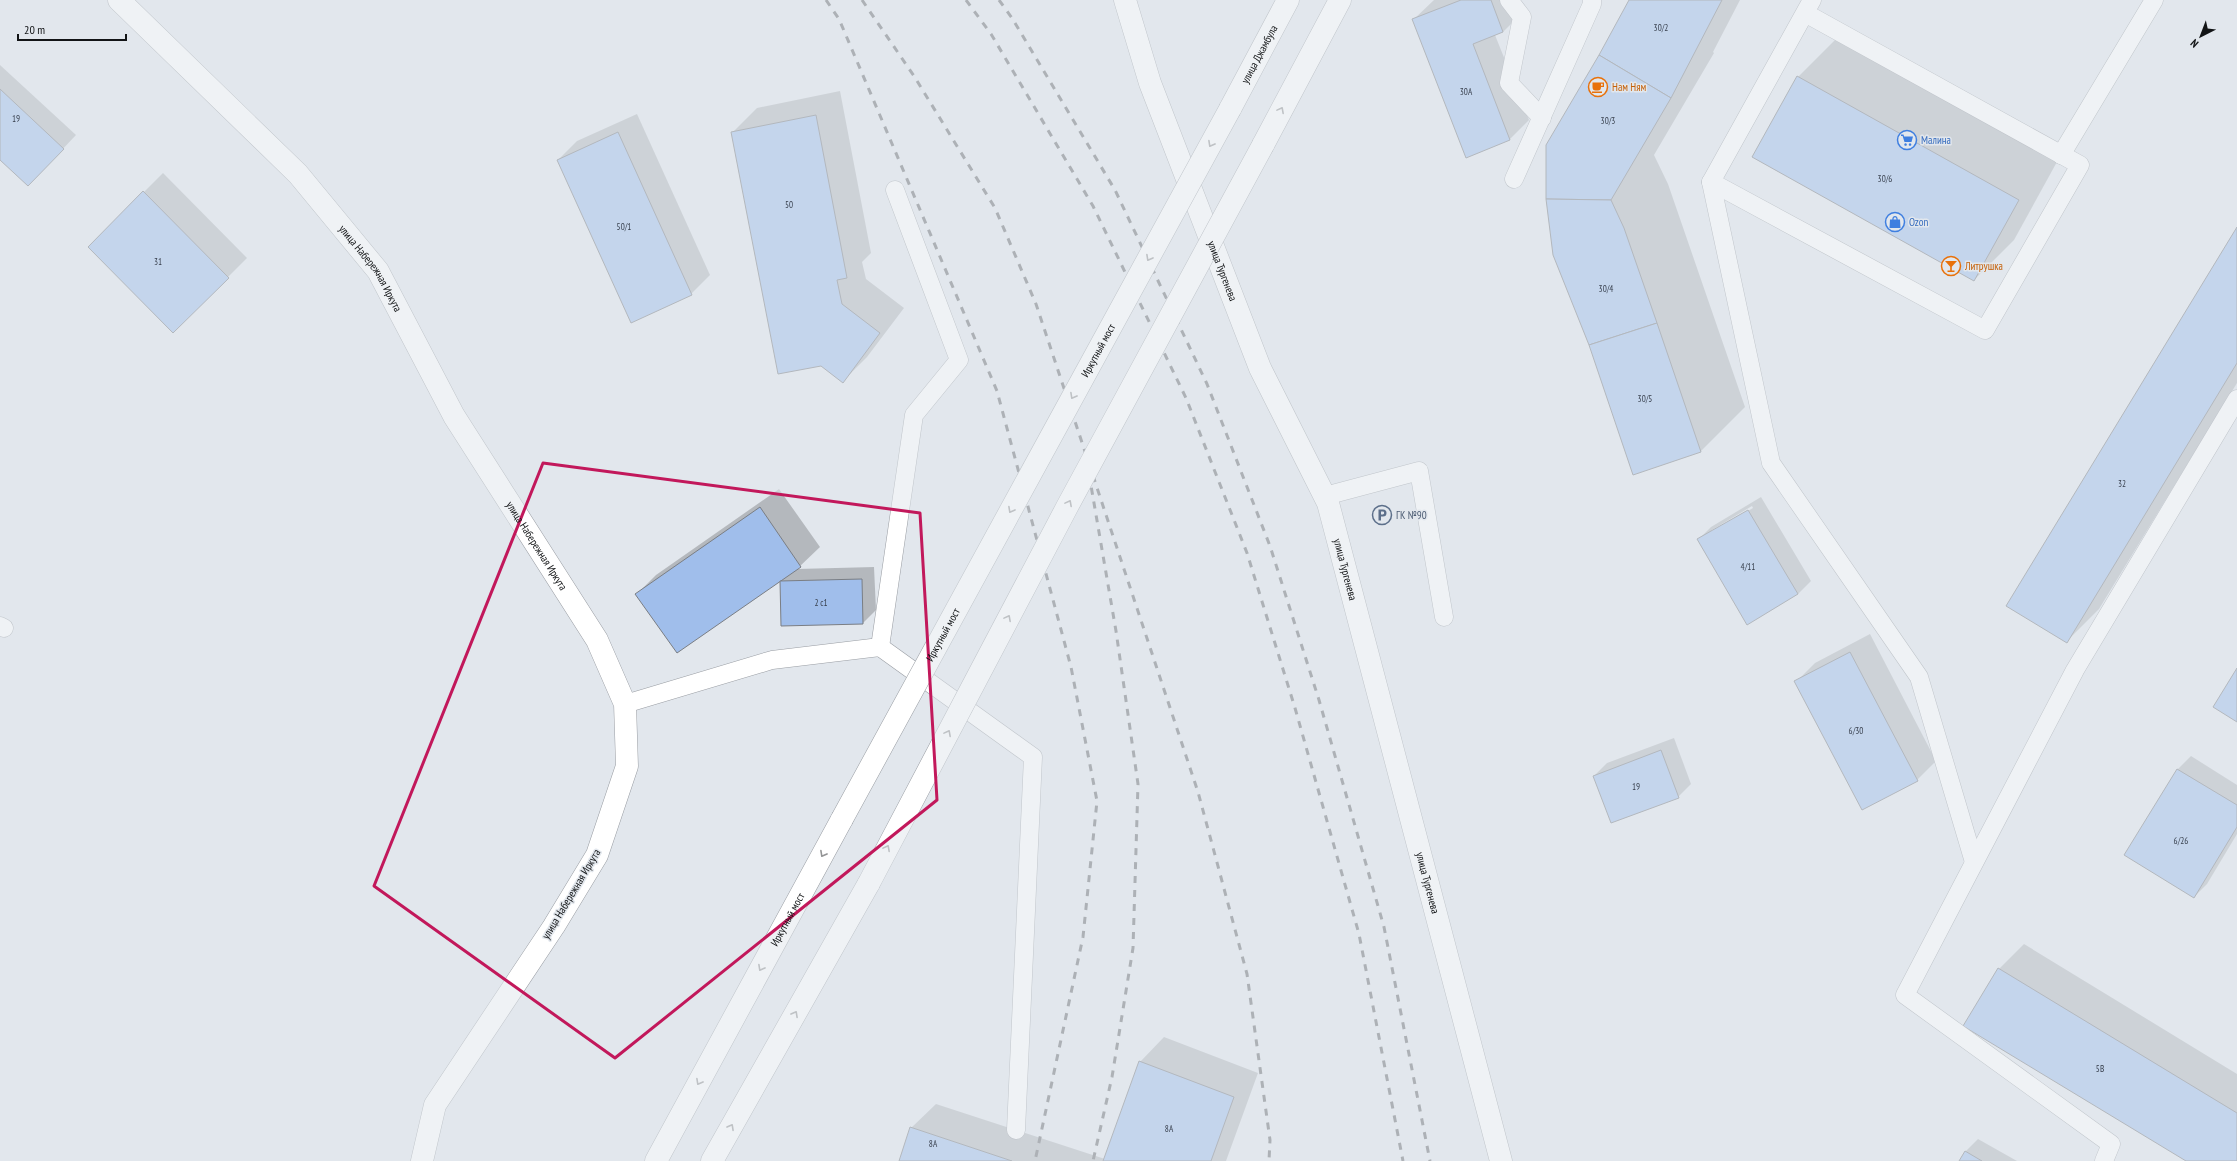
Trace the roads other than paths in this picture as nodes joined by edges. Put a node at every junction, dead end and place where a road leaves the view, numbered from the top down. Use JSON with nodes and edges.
{"nodes":[{"id":1,"x":119,"y":0,"type":"edge"},
{"id":2,"x":1125,"y":0,"type":"edge"},
{"id":3,"x":1288,"y":0,"type":"edge"},
{"id":4,"x":1340,"y":0,"type":"edge"},
{"id":5,"x":1509,"y":0,"type":"edge"},
{"id":6,"x":1592,"y":0,"type":"edge"},
{"id":7,"x":2154,"y":0,"type":"edge"},
{"id":8,"x":1808,"y":7,"type":"edge"},
{"id":9,"x":1230,"y":109,"type":"joint"},
{"id":10,"x":1542,"y":118,"type":"junction"},
{"id":11,"x":2061,"y":155,"type":"junction"},
{"id":12,"x":1514,"y":179,"type":"dead end"},
{"id":13,"x":1711,"y":182,"type":"junction"},
{"id":14,"x":895,"y":190,"type":"dead end"},
{"id":15,"x":2237,"y":399,"type":"edge"},
{"id":16,"x":1325,"y":496,"type":"junction"},
{"id":17,"x":1444,"y":617,"type":"dead end"},
{"id":18,"x":880,"y":647,"type":"junction"},
{"id":19,"x":625,"y":704,"type":"junction"},
{"id":20,"x":1974,"y":862,"type":"junction"},
{"id":21,"x":1016,"y":1130,"type":"dead end"},
{"id":22,"x":422,"y":1161,"type":"edge"},
{"id":23,"x":656,"y":1161,"type":"edge"},
{"id":24,"x":712,"y":1161,"type":"edge"},
{"id":25,"x":1501,"y":1161,"type":"edge"},
{"id":26,"x":2104,"y":1161,"type":"edge"}],
"edges":[{"from":1,"to":19,"type":"main road","name":"улица Набережная Иркута"},
{"from":2,"to":16,"type":"main road","name":"улица Тургенева"},
{"from":3,"to":9,"type":"main road","name":"улица Джамбула"},
{"from":24,"to":4,"type":"main road","one_way":true,"bridge":true},
{"from":5,"to":10,"type":"lane"},
{"from":6,"to":10,"type":"lane"},
{"from":7,"to":11,"type":"lane"},
{"from":8,"to":11,"type":"lane"},
{"from":8,"to":13,"type":"lane"},
{"from":9,"to":23,"type":"main road","name":"Иркутный мост","one_way":true,"bridge":true},
{"from":10,"to":12,"type":"lane"},
{"from":11,"to":13,"type":"lane"},
{"from":13,"to":20,"type":"lane"},
{"from":14,"to":18,"type":"lane"},
{"from":15,"to":20,"type":"lane"},
{"from":16,"to":17,"type":"lane"},
{"from":16,"to":25,"type":"main road","name":"улица Тургенева"},
{"from":18,"to":19,"type":"lane"},
{"from":18,"to":21,"type":"lane"},
{"from":19,"to":22,"type":"main road","name":"улица Набережная Иркута"},
{"from":20,"to":26,"type":"lane"}]}
